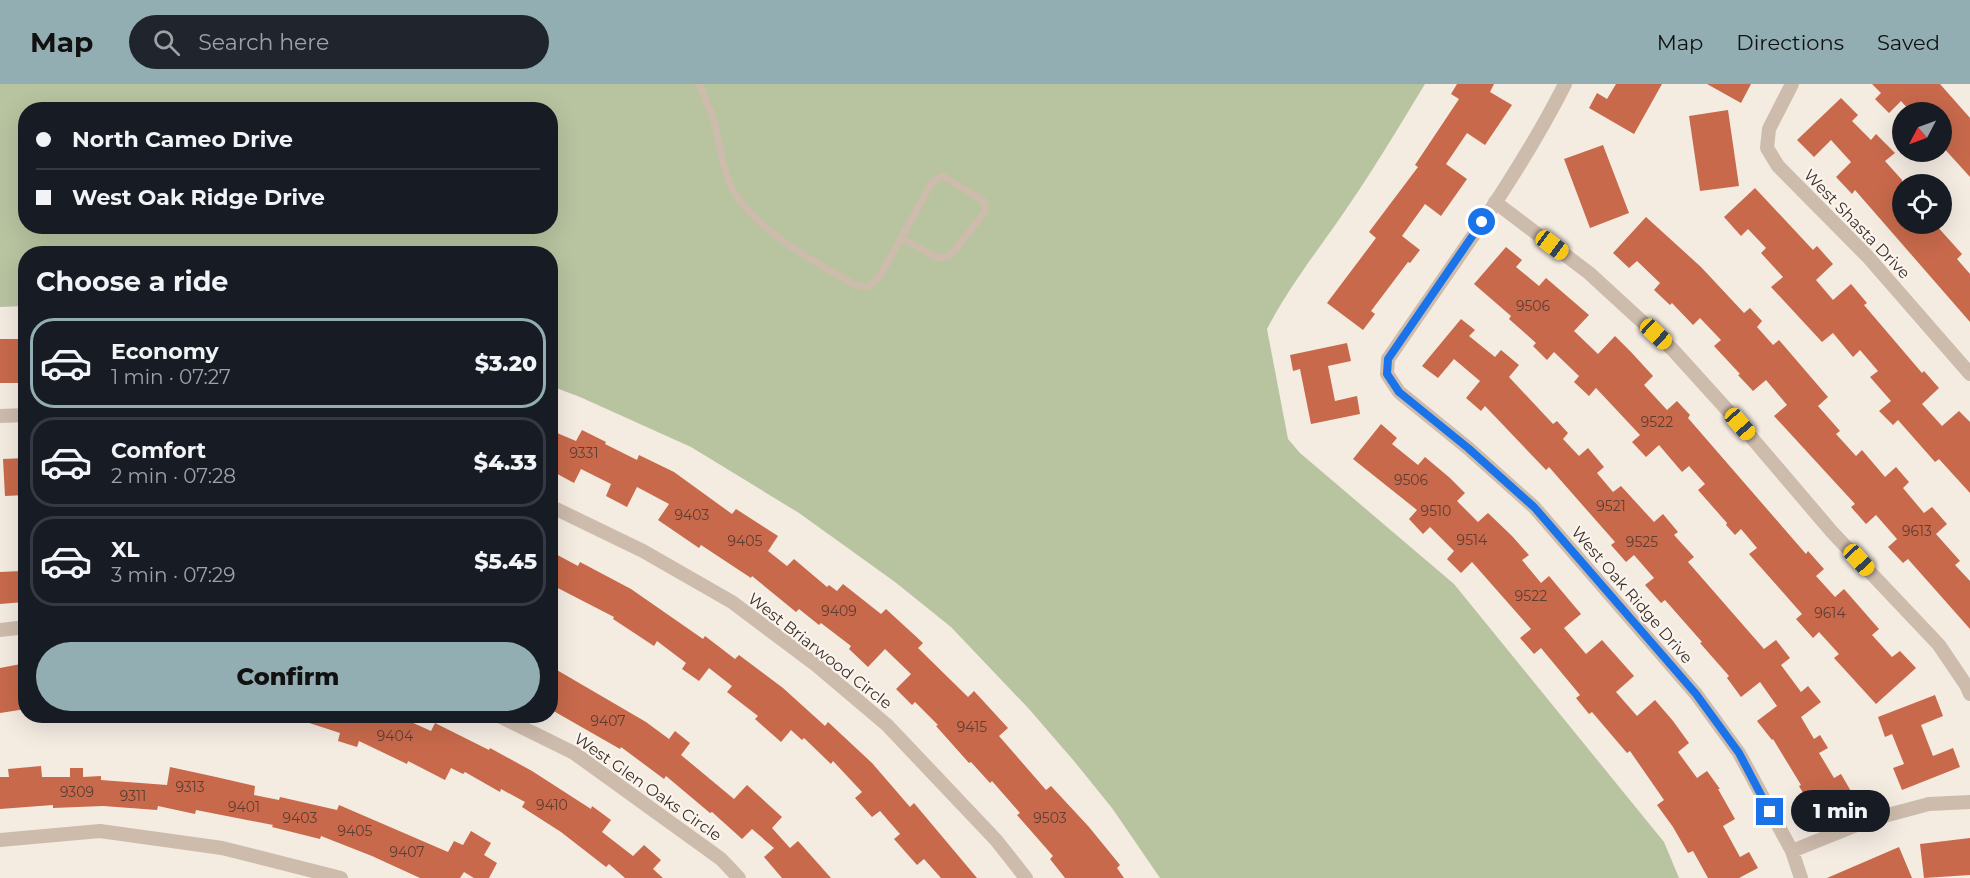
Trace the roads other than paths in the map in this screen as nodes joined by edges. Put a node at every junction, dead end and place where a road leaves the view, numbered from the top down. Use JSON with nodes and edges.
{"nodes":[{"id":1,"x":699,"y":84,"type":"edge"},
{"id":2,"x":1565,"y":84,"type":"edge"},
{"id":3,"x":1792,"y":84,"type":"edge"},
{"id":4,"x":1495,"y":202,"type":"junction"},
{"id":5,"x":901,"y":238,"type":"junction"},
{"id":6,"x":1970,"y":374,"type":"edge"},
{"id":7,"x":18,"y":415,"type":"edge"},
{"id":8,"x":0,"y":416,"type":"edge"},
{"id":9,"x":558,"y":510,"type":"edge"},
{"id":10,"x":18,"y":628,"type":"edge"},
{"id":11,"x":0,"y":630,"type":"edge"},
{"id":12,"x":1970,"y":694,"type":"edge"},
{"id":13,"x":513,"y":723,"type":"edge"},
{"id":14,"x":1970,"y":802,"type":"edge"},
{"id":15,"x":0,"y":840,"type":"edge"},
{"id":16,"x":1792,"y":851,"type":"junction"},
{"id":17,"x":341,"y":878,"type":"edge"},
{"id":18,"x":739,"y":878,"type":"edge"},
{"id":19,"x":1026,"y":878,"type":"edge"},
{"id":20,"x":1801,"y":878,"type":"edge"}],
"edges":[{"from":1,"to":5,"type":"lane"},
{"from":2,"to":4,"type":"street"},
{"from":3,"to":6,"type":"street","name":"West Shasta Drive"},
{"from":4,"to":12,"type":"street"},
{"from":4,"to":16,"type":"street","name":"West Oak Ridge Drive"},
{"from":5,"to":5,"type":"lane"},
{"from":7,"to":8,"type":"street"},
{"from":9,"to":19,"type":"street","name":"West Briarwood Circle"},
{"from":10,"to":11,"type":"street"},
{"from":13,"to":18,"type":"street","name":"West Glen Oaks Circle"},
{"from":14,"to":16,"type":"street"},
{"from":15,"to":17,"type":"street"},
{"from":16,"to":20,"type":"street","name":"West Oak Ridge Drive"}]}
